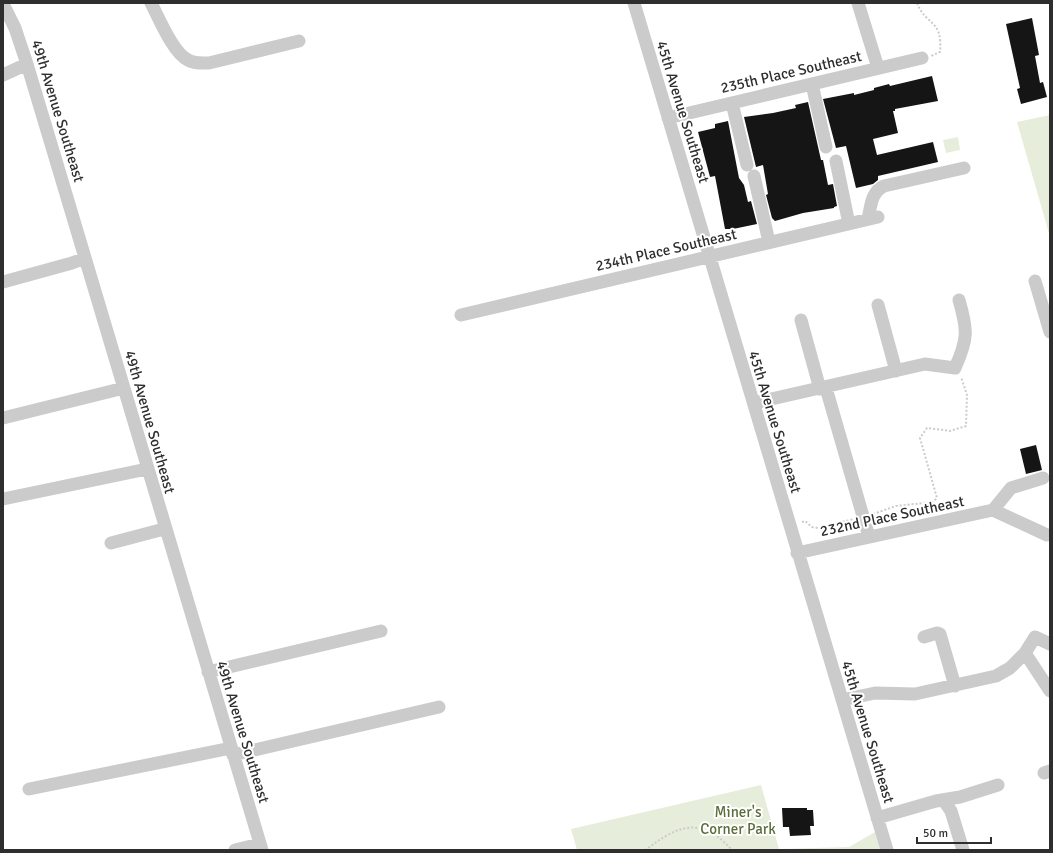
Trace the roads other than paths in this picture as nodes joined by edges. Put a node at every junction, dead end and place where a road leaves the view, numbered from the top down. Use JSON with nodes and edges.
{"nodes":[{"id":1,"x":151,"y":3,"type":"edge"},
{"id":2,"x":634,"y":3,"type":"edge"},
{"id":3,"x":858,"y":3,"type":"edge"},
{"id":4,"x":3,"y":4,"type":"edge"},
{"id":5,"x":298,"y":41,"type":"dead end"},
{"id":6,"x":922,"y":58,"type":"road end"},
{"id":7,"x":27,"y":64,"type":"junction"},
{"id":8,"x":878,"y":68,"type":"junction"},
{"id":9,"x":3,"y":75,"type":"edge"},
{"id":10,"x":812,"y":84,"type":"junction"},
{"id":11,"x":732,"y":103,"type":"junction"},
{"id":12,"x":668,"y":118,"type":"junction"},
{"id":13,"x":826,"y":147,"type":"dead end"},
{"id":14,"x":836,"y":161,"type":"dead end"},
{"id":15,"x":747,"y":165,"type":"dead end"},
{"id":16,"x":964,"y":168,"type":"dead end"},
{"id":17,"x":754,"y":176,"type":"dead end"},
{"id":18,"x":849,"y":224,"type":"junction"},
{"id":19,"x":770,"y":242,"type":"junction"},
{"id":20,"x":709,"y":256,"type":"junction"},
{"id":21,"x":85,"y":258,"type":"junction"},
{"id":22,"x":1035,"y":281,"type":"dead end"},
{"id":23,"x":3,"y":282,"type":"edge"},
{"id":24,"x":959,"y":300,"type":"dead end"},
{"id":25,"x":878,"y":305,"type":"dead end"},
{"id":26,"x":461,"y":315,"type":"dead end"},
{"id":27,"x":801,"y":320,"type":"dead end"},
{"id":28,"x":1050,"y":332,"type":"edge"},
{"id":29,"x":896,"y":371,"type":"junction"},
{"id":30,"x":124,"y":388,"type":"junction"},
{"id":31,"x":823,"y":388,"type":"junction"},
{"id":32,"x":754,"y":403,"type":"junction"},
{"id":33,"x":3,"y":418,"type":"edge"},
{"id":34,"x":147,"y":469,"type":"junction"},
{"id":35,"x":1043,"y":478,"type":"dead end"},
{"id":36,"x":3,"y":499,"type":"edge"},
{"id":37,"x":993,"y":510,"type":"junction"},
{"id":38,"x":164,"y":529,"type":"junction"},
{"id":39,"x":869,"y":538,"type":"junction"},
{"id":40,"x":1047,"y":538,"type":"edge"},
{"id":41,"x":111,"y":543,"type":"dead end"},
{"id":42,"x":797,"y":553,"type":"junction"},
{"id":43,"x":380,"y":631,"type":"dead end"},
{"id":44,"x":924,"y":637,"type":"dead end"},
{"id":45,"x":1050,"y":644,"type":"edge"},
{"id":46,"x":1025,"y":653,"type":"junction"},
{"id":47,"x":208,"y":672,"type":"junction"},
{"id":48,"x":955,"y":686,"type":"junction"},
{"id":49,"x":1050,"y":691,"type":"edge"},
{"id":50,"x":842,"y":700,"type":"junction"},
{"id":51,"x":440,"y":707,"type":"dead end"},
{"id":52,"x":232,"y":751,"type":"junction"},
{"id":53,"x":998,"y":785,"type":"dead end"},
{"id":54,"x":29,"y":789,"type":"dead end"},
{"id":55,"x":944,"y":801,"type":"junction"},
{"id":56,"x":877,"y":818,"type":"junction"},
{"id":57,"x":261,"y":847,"type":"edge"},
{"id":58,"x":235,"y":850,"type":"edge"},
{"id":59,"x":887,"y":850,"type":"edge"},
{"id":60,"x":963,"y":850,"type":"edge"}],
"edges":[{"from":1,"to":5,"type":"street"},
{"from":2,"to":12,"type":"street","name":"45th Avenue Southeast"},
{"from":3,"to":8,"type":"street"},
{"from":4,"to":7,"type":"street","name":"49th Avenue Southeast"},
{"from":6,"to":8,"type":"street","name":"235th Place Southeast"},
{"from":7,"to":9,"type":"street"},
{"from":7,"to":21,"type":"street","name":"49th Avenue Southeast"},
{"from":8,"to":10,"type":"street","name":"235th Place Southeast"},
{"from":10,"to":11,"type":"street","name":"235th Place Southeast"},
{"from":10,"to":13,"type":"street"},
{"from":11,"to":12,"type":"street","name":"235th Place Southeast"},
{"from":11,"to":15,"type":"street"},
{"from":12,"to":20,"type":"street","name":"45th Avenue Southeast"},
{"from":14,"to":18,"type":"street"},
{"from":16,"to":18,"type":"street","name":"234th Place Southeast"},
{"from":17,"to":19,"type":"street"},
{"from":18,"to":19,"type":"street","name":"234th Place Southeast"},
{"from":19,"to":20,"type":"street","name":"234th Place Southeast"},
{"from":20,"to":26,"type":"street","name":"234th Place Southeast"},
{"from":20,"to":32,"type":"street","name":"45th Avenue Southeast"},
{"from":21,"to":23,"type":"street"},
{"from":21,"to":30,"type":"street","name":"49th Avenue Southeast"},
{"from":22,"to":28,"type":"street"},
{"from":24,"to":29,"type":"street"},
{"from":25,"to":29,"type":"street"},
{"from":27,"to":31,"type":"street"},
{"from":29,"to":31,"type":"street"},
{"from":30,"to":33,"type":"street"},
{"from":30,"to":34,"type":"street","name":"49th Avenue Southeast"},
{"from":31,"to":32,"type":"street"},
{"from":31,"to":39,"type":"street"},
{"from":32,"to":42,"type":"street","name":"45th Avenue Southeast"},
{"from":34,"to":36,"type":"street"},
{"from":34,"to":38,"type":"street","name":"49th Avenue Southeast"},
{"from":35,"to":37,"type":"street"},
{"from":37,"to":39,"type":"street","name":"232nd Place Southeast"},
{"from":37,"to":40,"type":"street"},
{"from":38,"to":41,"type":"street"},
{"from":38,"to":47,"type":"street","name":"49th Avenue Southeast"},
{"from":39,"to":42,"type":"street","name":"232nd Place Southeast"},
{"from":42,"to":50,"type":"street","name":"45th Avenue Southeast"},
{"from":43,"to":47,"type":"street"},
{"from":44,"to":48,"type":"street"},
{"from":45,"to":46,"type":"street"},
{"from":46,"to":48,"type":"street"},
{"from":46,"to":49,"type":"street"},
{"from":47,"to":52,"type":"street","name":"49th Avenue Southeast"},
{"from":48,"to":50,"type":"street"},
{"from":50,"to":56,"type":"street","name":"45th Avenue Southeast"},
{"from":51,"to":52,"type":"street"},
{"from":52,"to":54,"type":"street"},
{"from":52,"to":57,"type":"street","name":"49th Avenue Southeast"},
{"from":53,"to":55,"type":"street"},
{"from":55,"to":56,"type":"street"},
{"from":55,"to":60,"type":"street"},
{"from":56,"to":59,"type":"street","name":"45th Avenue Southeast"},
{"from":57,"to":58,"type":"street"}]}
